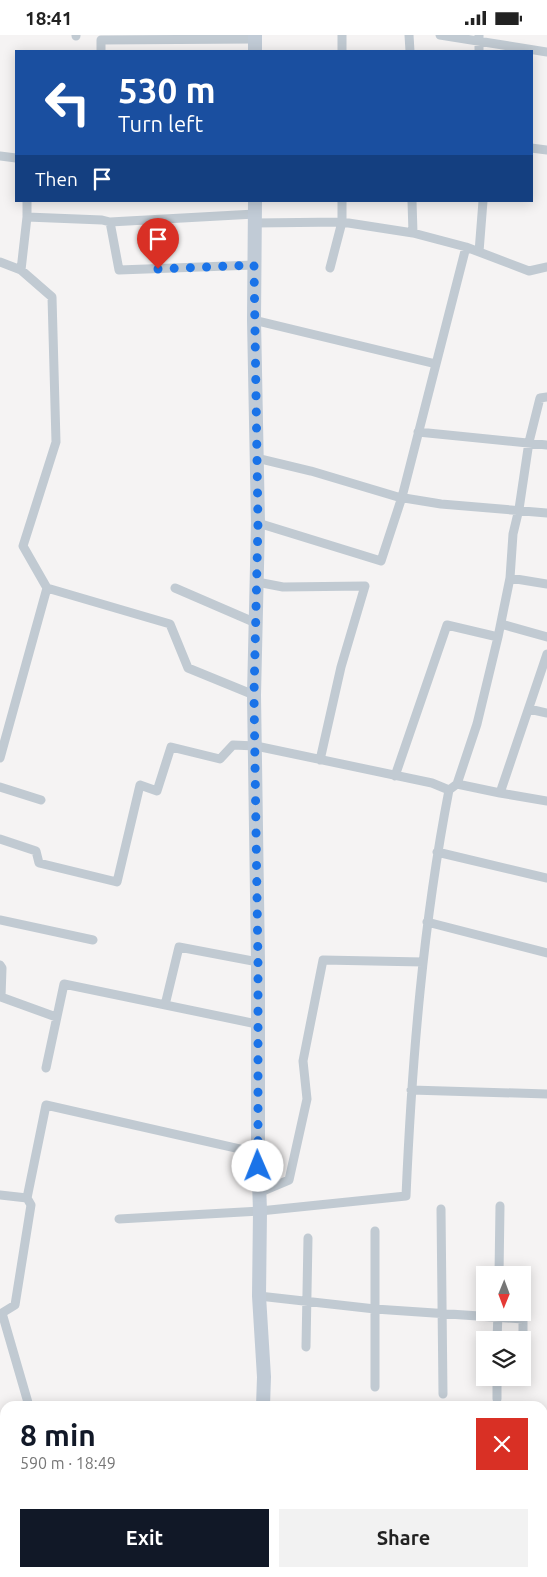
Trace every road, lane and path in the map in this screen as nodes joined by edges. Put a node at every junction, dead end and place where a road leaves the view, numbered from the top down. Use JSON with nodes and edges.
{"nodes":[{"id":1,"x":342,"y":35,"type":"edge"},
{"id":2,"x":410,"y":35,"type":"edge"},
{"id":3,"x":440,"y":35,"type":"edge"},
{"id":4,"x":479,"y":38,"type":"edge"},
{"id":5,"x":255,"y":42,"type":"edge"},
{"id":6,"x":101,"y":50,"type":"edge"},
{"id":7,"x":342,"y":50,"type":"edge"},
{"id":8,"x":410,"y":50,"type":"edge"},
{"id":9,"x":547,"y":52,"type":"edge"},
{"id":10,"x":533,"y":148,"type":"edge"},
{"id":11,"x":547,"y":150,"type":"edge"},
{"id":12,"x":0,"y":156,"type":"edge"},
{"id":13,"x":15,"y":158,"type":"edge"},
{"id":14,"x":27,"y":202,"type":"edge"},
{"id":15,"x":342,"y":202,"type":"edge"},
{"id":16,"x":412,"y":202,"type":"edge"},
{"id":17,"x":483,"y":202,"type":"edge"},
{"id":18,"x":255,"y":213,"type":"edge"},
{"id":19,"x":27,"y":217,"type":"junction"},
{"id":20,"x":110,"y":222,"type":"junction"},
{"id":21,"x":342,"y":222,"type":"junction"},
{"id":22,"x":413,"y":233,"type":"junction"},
{"id":23,"x":466,"y":247,"type":"junction"},
{"id":24,"x":479,"y":251,"type":"junction"},
{"id":25,"x":0,"y":262,"type":"edge"},
{"id":26,"x":254,"y":265,"type":"junction"},
{"id":27,"x":547,"y":267,"type":"edge"},
{"id":28,"x":330,"y":268,"type":"dead end"},
{"id":29,"x":21,"y":270,"type":"junction"},
{"id":30,"x":254,"y":321,"type":"junction"},
{"id":31,"x":436,"y":364,"type":"junction"},
{"id":32,"x":547,"y":397,"type":"edge"},
{"id":33,"x":418,"y":432,"type":"junction"},
{"id":34,"x":529,"y":442,"type":"junction"},
{"id":35,"x":547,"y":445,"type":"edge"},
{"id":36,"x":257,"y":458,"type":"junction"},
{"id":37,"x":402,"y":497,"type":"junction"},
{"id":38,"x":519,"y":509,"type":"junction"},
{"id":39,"x":547,"y":513,"type":"edge"},
{"id":40,"x":258,"y":523,"type":"junction"},
{"id":41,"x":510,"y":578,"type":"junction"},
{"id":42,"x":257,"y":582,"type":"junction"},
{"id":43,"x":547,"y":584,"type":"edge"},
{"id":44,"x":46,"y":588,"type":"junction"},
{"id":45,"x":175,"y":588,"type":"dead end"},
{"id":46,"x":256,"y":623,"type":"junction"},
{"id":47,"x":500,"y":624,"type":"junction"},
{"id":48,"x":498,"y":637,"type":"junction"},
{"id":49,"x":547,"y":637,"type":"edge"},
{"id":50,"x":547,"y":654,"type":"edge"},
{"id":51,"x":254,"y":695,"type":"junction"},
{"id":52,"x":529,"y":709,"type":"junction"},
{"id":53,"x":547,"y":713,"type":"edge"},
{"id":54,"x":256,"y":745,"type":"junction"},
{"id":55,"x":0,"y":758,"type":"edge"},
{"id":56,"x":320,"y":760,"type":"junction"},
{"id":57,"x":395,"y":776,"type":"junction"},
{"id":58,"x":0,"y":787,"type":"edge"},
{"id":59,"x":453,"y":787,"type":"junction"},
{"id":60,"x":500,"y":793,"type":"junction"},
{"id":61,"x":41,"y":800,"type":"dead end"},
{"id":62,"x":547,"y":801,"type":"edge"},
{"id":63,"x":0,"y":839,"type":"edge"},
{"id":64,"x":437,"y":852,"type":"junction"},
{"id":65,"x":547,"y":878,"type":"edge"},
{"id":66,"x":0,"y":919,"type":"edge"},
{"id":67,"x":427,"y":922,"type":"junction"},
{"id":68,"x":93,"y":940,"type":"dead end"},
{"id":69,"x":547,"y":953,"type":"edge"},
{"id":70,"x":423,"y":962,"type":"junction"},
{"id":71,"x":258,"y":963,"type":"junction"},
{"id":72,"x":0,"y":965,"type":"edge"},
{"id":73,"x":1,"y":998,"type":"edge"},
{"id":74,"x":165,"y":1005,"type":"junction"},
{"id":75,"x":56,"y":1017,"type":"junction"},
{"id":76,"x":257,"y":1024,"type":"junction"},
{"id":77,"x":46,"y":1068,"type":"dead end"},
{"id":78,"x":411,"y":1090,"type":"junction"},
{"id":79,"x":547,"y":1094,"type":"edge"},
{"id":80,"x":258,"y":1153,"type":"junction"},
{"id":81,"x":258,"y":1193,"type":"junction"},
{"id":82,"x":0,"y":1195,"type":"edge"},
{"id":83,"x":27,"y":1198,"type":"junction"},
{"id":84,"x":500,"y":1206,"type":"dead end"},
{"id":85,"x":441,"y":1209,"type":"dead end"},
{"id":86,"x":260,"y":1211,"type":"junction"},
{"id":87,"x":119,"y":1219,"type":"dead end"},
{"id":88,"x":375,"y":1231,"type":"dead end"},
{"id":89,"x":308,"y":1238,"type":"dead end"},
{"id":90,"x":499,"y":1266,"type":"edge"},
{"id":91,"x":259,"y":1297,"type":"junction"},
{"id":92,"x":307,"y":1301,"type":"junction"},
{"id":93,"x":375,"y":1309,"type":"junction"},
{"id":94,"x":1,"y":1312,"type":"edge"},
{"id":95,"x":441,"y":1313,"type":"junction"},
{"id":96,"x":476,"y":1314,"type":"edge"},
{"id":97,"x":306,"y":1347,"type":"dead end"},
{"id":98,"x":497,"y":1386,"type":"edge"},
{"id":99,"x":374,"y":1387,"type":"dead end"},
{"id":100,"x":443,"y":1394,"type":"dead end"},
{"id":101,"x":497,"y":1399,"type":"dead end"},
{"id":102,"x":28,"y":1401,"type":"edge"},
{"id":103,"x":263,"y":1401,"type":"edge"}],
"edges":[{"from":1,"to":7,"type":"street"},
{"from":2,"to":8,"type":"street"},
{"from":3,"to":4,"type":"street"},
{"from":4,"to":9,"type":"street"},
{"from":5,"to":6,"type":"street"},
{"from":10,"to":11,"type":"street"},
{"from":12,"to":13,"type":"street"},
{"from":14,"to":19,"type":"street"},
{"from":15,"to":21,"type":"street"},
{"from":16,"to":22,"type":"street"},
{"from":17,"to":24,"type":"street"},
{"from":18,"to":20,"type":"street"},
{"from":18,"to":21,"type":"street"},
{"from":18,"to":26,"type":"street"},
{"from":19,"to":20,"type":"street"},
{"from":19,"to":29,"type":"street"},
{"from":20,"to":26,"type":"street"},
{"from":21,"to":22,"type":"street"},
{"from":21,"to":28,"type":"street"},
{"from":22,"to":23,"type":"street"},
{"from":23,"to":24,"type":"street"},
{"from":23,"to":31,"type":"street"},
{"from":24,"to":27,"type":"street"},
{"from":25,"to":29,"type":"street"},
{"from":26,"to":30,"type":"street"},
{"from":29,"to":44,"type":"street"},
{"from":30,"to":31,"type":"street"},
{"from":30,"to":36,"type":"street"},
{"from":31,"to":33,"type":"street"},
{"from":32,"to":34,"type":"street"},
{"from":33,"to":34,"type":"street"},
{"from":33,"to":37,"type":"street"},
{"from":34,"to":35,"type":"street"},
{"from":34,"to":38,"type":"street"},
{"from":36,"to":37,"type":"street"},
{"from":36,"to":40,"type":"street"},
{"from":37,"to":38,"type":"street"},
{"from":37,"to":40,"type":"street"},
{"from":38,"to":39,"type":"street"},
{"from":38,"to":41,"type":"street"},
{"from":40,"to":42,"type":"street"},
{"from":41,"to":43,"type":"street"},
{"from":41,"to":47,"type":"street"},
{"from":42,"to":46,"type":"street"},
{"from":42,"to":56,"type":"street"},
{"from":44,"to":51,"type":"street"},
{"from":44,"to":55,"type":"street"},
{"from":45,"to":46,"type":"street"},
{"from":46,"to":51,"type":"street"},
{"from":47,"to":48,"type":"street"},
{"from":47,"to":49,"type":"street"},
{"from":48,"to":57,"type":"street"},
{"from":48,"to":59,"type":"street"},
{"from":50,"to":52,"type":"street"},
{"from":51,"to":54,"type":"street"},
{"from":52,"to":53,"type":"street"},
{"from":52,"to":60,"type":"street"},
{"from":54,"to":56,"type":"street"},
{"from":54,"to":63,"type":"street"},
{"from":54,"to":71,"type":"street"},
{"from":56,"to":57,"type":"street"},
{"from":57,"to":59,"type":"street"},
{"from":58,"to":61,"type":"street"},
{"from":59,"to":60,"type":"street"},
{"from":59,"to":64,"type":"street"},
{"from":60,"to":62,"type":"street"},
{"from":64,"to":65,"type":"street"},
{"from":64,"to":67,"type":"street"},
{"from":66,"to":68,"type":"street"},
{"from":67,"to":69,"type":"street"},
{"from":67,"to":70,"type":"street"},
{"from":70,"to":78,"type":"street"},
{"from":70,"to":81,"type":"street"},
{"from":71,"to":74,"type":"street"},
{"from":71,"to":76,"type":"street"},
{"from":72,"to":73,"type":"street"},
{"from":73,"to":75,"type":"street"},
{"from":74,"to":75,"type":"street"},
{"from":74,"to":76,"type":"street"},
{"from":75,"to":77,"type":"street"},
{"from":76,"to":80,"type":"street"},
{"from":78,"to":79,"type":"street"},
{"from":78,"to":86,"type":"street"},
{"from":80,"to":81,"type":"street"},
{"from":80,"to":83,"type":"street"},
{"from":81,"to":86,"type":"street"},
{"from":82,"to":83,"type":"street"},
{"from":83,"to":94,"type":"street"},
{"from":84,"to":90,"type":"street"},
{"from":85,"to":95,"type":"street"},
{"from":86,"to":87,"type":"street"},
{"from":86,"to":91,"type":"street"},
{"from":88,"to":93,"type":"street"},
{"from":89,"to":92,"type":"street"},
{"from":91,"to":92,"type":"street"},
{"from":91,"to":103,"type":"street"},
{"from":92,"to":93,"type":"street"},
{"from":92,"to":97,"type":"street"},
{"from":93,"to":95,"type":"street"},
{"from":93,"to":99,"type":"street"},
{"from":94,"to":102,"type":"street"},
{"from":95,"to":96,"type":"street"},
{"from":95,"to":100,"type":"street"},
{"from":98,"to":101,"type":"street"}]}
